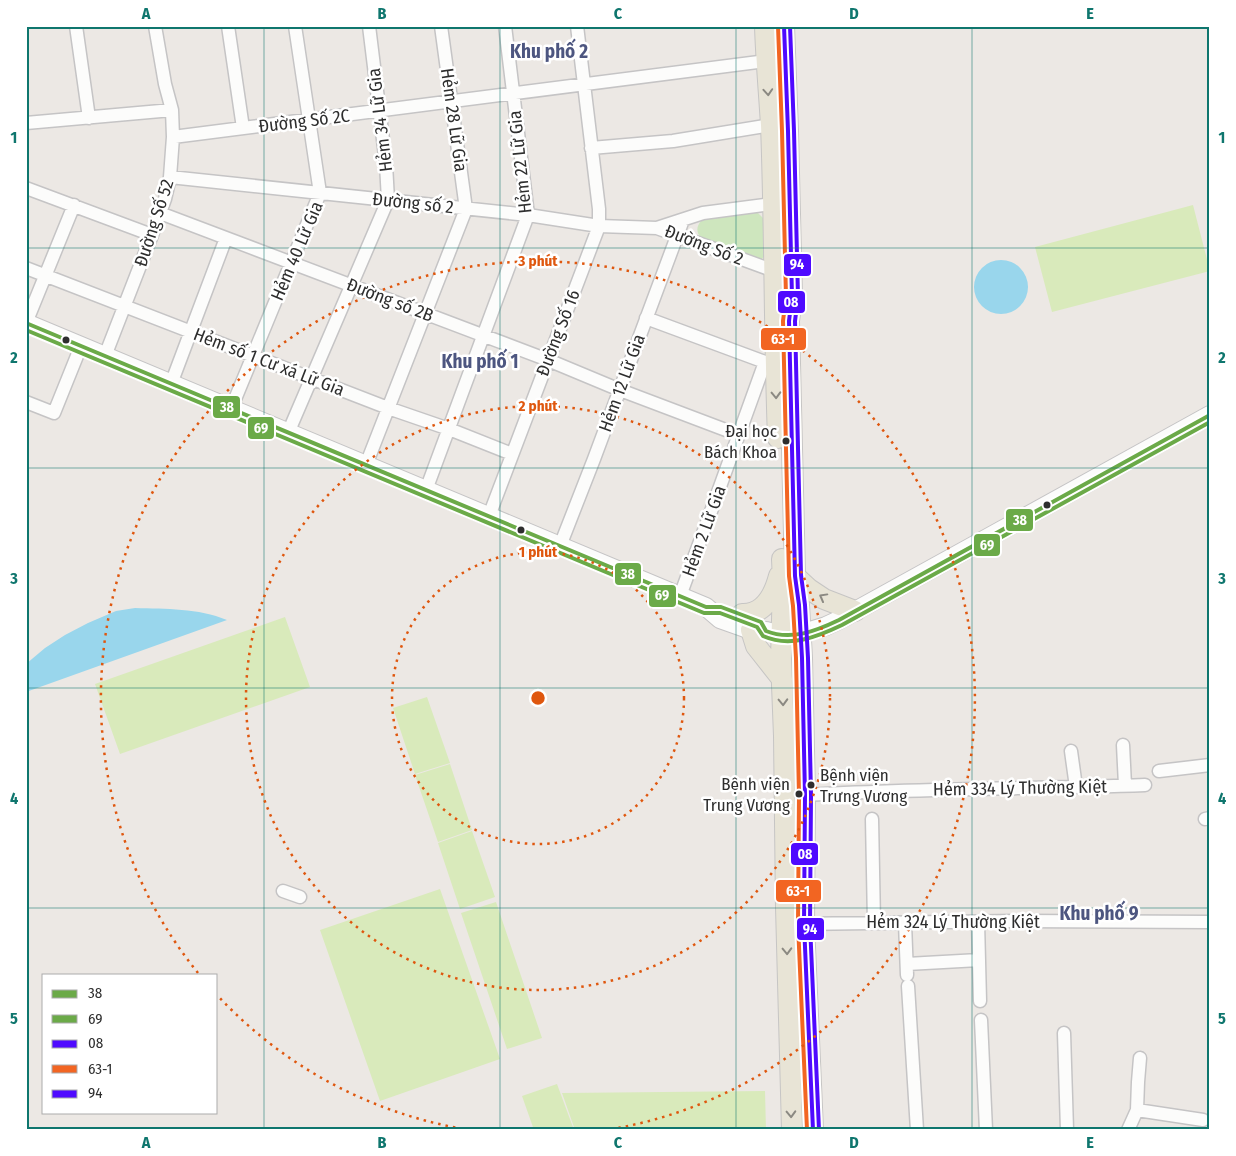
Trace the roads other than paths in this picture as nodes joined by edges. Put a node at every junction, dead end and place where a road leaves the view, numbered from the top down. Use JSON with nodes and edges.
{"nodes":[{"id":1,"x":76,"y":26,"type":"edge"},
{"id":2,"x":155,"y":26,"type":"edge"},
{"id":3,"x":228,"y":26,"type":"edge"},
{"id":4,"x":295,"y":26,"type":"edge"},
{"id":5,"x":368,"y":26,"type":"edge"},
{"id":6,"x":441,"y":26,"type":"edge"},
{"id":7,"x":505,"y":26,"type":"edge"},
{"id":8,"x":577,"y":26,"type":"edge"},
{"id":9,"x":765,"y":26,"type":"edge"},
{"id":10,"x":784,"y":26,"type":"edge"},
{"id":11,"x":766,"y":61,"type":"junction"},
{"id":12,"x":584,"y":85,"type":"junction"},
{"id":13,"x":513,"y":94,"type":"junction"},
{"id":14,"x":452,"y":102,"type":"junction"},
{"id":15,"x":172,"y":110,"type":"junction"},
{"id":16,"x":380,"y":111,"type":"junction"},
{"id":17,"x":89,"y":118,"type":"junction"},
{"id":18,"x":310,"y":120,"type":"junction"},
{"id":19,"x":26,"y":123,"type":"edge"},
{"id":20,"x":771,"y":125,"type":"junction"},
{"id":21,"x":243,"y":128,"type":"junction"},
{"id":22,"x":174,"y":137,"type":"junction"},
{"id":23,"x":591,"y":148,"type":"junction"},
{"id":24,"x":170,"y":177,"type":"junction"},
{"id":25,"x":26,"y":188,"type":"edge"},
{"id":26,"x":320,"y":193,"type":"junction"},
{"id":27,"x":388,"y":200,"type":"junction"},
{"id":28,"x":781,"y":202,"type":"junction"},
{"id":29,"x":74,"y":205,"type":"junction"},
{"id":30,"x":466,"y":209,"type":"junction"},
{"id":31,"x":160,"y":213,"type":"junction"},
{"id":32,"x":528,"y":215,"type":"junction"},
{"id":33,"x":683,"y":220,"type":"junction"},
{"id":34,"x":599,"y":226,"type":"junction"},
{"id":35,"x":657,"y":228,"type":"junction"},
{"id":36,"x":152,"y":235,"type":"junction"},
{"id":37,"x":677,"y":236,"type":"junction"},
{"id":38,"x":226,"y":238,"type":"junction"},
{"id":39,"x":291,"y":263,"type":"junction"},
{"id":40,"x":26,"y":268,"type":"edge"},
{"id":41,"x":783,"y":274,"type":"junction"},
{"id":42,"x":46,"y":275,"type":"junction"},
{"id":43,"x":351,"y":286,"type":"junction"},
{"id":44,"x":124,"y":306,"type":"junction"},
{"id":45,"x":425,"y":314,"type":"junction"},
{"id":46,"x":646,"y":318,"type":"junction"},
{"id":47,"x":26,"y":323,"type":"edge"},
{"id":48,"x":191,"y":332,"type":"junction"},
{"id":49,"x":483,"y":336,"type":"junction"},
{"id":50,"x":81,"y":346,"type":"junction"},
{"id":51,"x":105,"y":356,"type":"junction"},
{"id":52,"x":253,"y":356,"type":"junction"},
{"id":53,"x":548,"y":360,"type":"junction"},
{"id":54,"x":770,"y":362,"type":"junction"},
{"id":55,"x":312,"y":378,"type":"junction"},
{"id":56,"x":171,"y":384,"type":"junction"},
{"id":57,"x":620,"y":390,"type":"junction"},
{"id":58,"x":26,"y":402,"type":"edge"},
{"id":59,"x":388,"y":408,"type":"junction"},
{"id":60,"x":231,"y":409,"type":"junction"},
{"id":61,"x":1210,"y":415,"type":"edge"},
{"id":62,"x":449,"y":429,"type":"junction"},
{"id":63,"x":288,"y":432,"type":"junction"},
{"id":64,"x":739,"y":435,"type":"junction"},
{"id":65,"x":512,"y":454,"type":"junction"},
{"id":66,"x":366,"y":465,"type":"junction"},
{"id":67,"x":426,"y":490,"type":"junction"},
{"id":68,"x":488,"y":516,"type":"junction"},
{"id":69,"x":560,"y":546,"type":"junction"},
{"id":70,"x":789,"y":569,"type":"junction"},
{"id":71,"x":680,"y":596,"type":"junction"},
{"id":72,"x":855,"y":611,"type":"junction"},
{"id":73,"x":768,"y":629,"type":"junction"},
{"id":74,"x":782,"y":679,"type":"junction"},
{"id":75,"x":1123,"y":745,"type":"dead end"},
{"id":76,"x":1072,"y":751,"type":"dead end"},
{"id":77,"x":1210,"y":765,"type":"edge"},
{"id":78,"x":1159,"y":771,"type":"dead end"},
{"id":79,"x":1125,"y":785,"type":"junction"},
{"id":80,"x":1145,"y":785,"type":"dead end"},
{"id":81,"x":1076,"y":787,"type":"junction"},
{"id":82,"x":805,"y":795,"type":"junction"},
{"id":83,"x":872,"y":818,"type":"dead end"},
{"id":84,"x":283,"y":890,"type":"dead end"},
{"id":85,"x":300,"y":897,"type":"dead end"},
{"id":86,"x":905,"y":922,"type":"junction"},
{"id":87,"x":978,"y":922,"type":"junction"},
{"id":88,"x":1210,"y":922,"type":"edge"},
{"id":89,"x":874,"y":923,"type":"junction"},
{"id":90,"x":795,"y":924,"type":"junction"},
{"id":91,"x":979,"y":960,"type":"junction"},
{"id":92,"x":907,"y":975,"type":"junction"},
{"id":93,"x":980,"y":1001,"type":"dead end"},
{"id":94,"x":981,"y":1020,"type":"dead end"},
{"id":95,"x":1064,"y":1033,"type":"dead end"},
{"id":96,"x":1140,"y":1058,"type":"dead end"},
{"id":97,"x":1138,"y":1110,"type":"junction"},
{"id":98,"x":1203,"y":1120,"type":"dead end"},
{"id":99,"x":792,"y":1130,"type":"edge"},
{"id":100,"x":812,"y":1130,"type":"edge"},
{"id":101,"x":917,"y":1130,"type":"edge"},
{"id":102,"x":986,"y":1130,"type":"edge"},
{"id":103,"x":1067,"y":1130,"type":"edge"},
{"id":104,"x":1128,"y":1130,"type":"edge"}],
"edges":[{"from":1,"to":17,"type":"street"},
{"from":2,"to":15,"type":"street","name":"Đường Số 52"},
{"from":3,"to":21,"type":"street"},
{"from":4,"to":18,"type":"street","name":"Hẻm 40 Lữ Gia"},
{"from":5,"to":16,"type":"street","name":"Hẻm 34 Lữ Gia"},
{"from":6,"to":14,"type":"street","name":"Hẻm 28 Lữ Gia"},
{"from":7,"to":13,"type":"street","name":"Hẻm 22 Lữ Gia"},
{"from":8,"to":12,"type":"street","name":"Đường Số 16"},
{"from":9,"to":11,"type":"main road"},
{"from":10,"to":28,"type":"main road"},
{"from":11,"to":12,"type":"street","name":"Đường Số 2C"},
{"from":11,"to":20,"type":"main road","one_way":true},
{"from":12,"to":13,"type":"street","name":"Đường Số 2C"},
{"from":12,"to":23,"type":"street","name":"Đường Số 16"},
{"from":13,"to":14,"type":"street","name":"Đường Số 2C"},
{"from":13,"to":32,"type":"street","name":"Hẻm 22 Lữ Gia"},
{"from":14,"to":16,"type":"street","name":"Đường Số 2C"},
{"from":14,"to":30,"type":"street","name":"Hẻm 28 Lữ Gia"},
{"from":15,"to":17,"type":"street"},
{"from":15,"to":22,"type":"street","name":"Đường Số 52"},
{"from":16,"to":18,"type":"street","name":"Đường Số 2C"},
{"from":16,"to":27,"type":"street","name":"Hẻm 34 Lữ Gia"},
{"from":17,"to":19,"type":"street"},
{"from":18,"to":21,"type":"street","name":"Đường Số 2C"},
{"from":18,"to":26,"type":"street","name":"Hẻm 40 Lữ Gia"},
{"from":20,"to":23,"type":"street"},
{"from":20,"to":28,"type":"main road"},
{"from":21,"to":22,"type":"street","name":"Đường Số 2C"},
{"from":22,"to":24,"type":"street","name":"Đường Số 52"},
{"from":23,"to":34,"type":"street","name":"Đường Số 16"},
{"from":24,"to":26,"type":"street","name":"Đường số 2"},
{"from":24,"to":31,"type":"street","name":"Đường Số 52"},
{"from":25,"to":29,"type":"street"},
{"from":26,"to":27,"type":"street","name":"Đường số 2"},
{"from":26,"to":39,"type":"street","name":"Hẻm 40 Lữ Gia"},
{"from":27,"to":30,"type":"street","name":"Đường số 2"},
{"from":27,"to":43,"type":"street","name":"Hẻm 34 Lữ Gia"},
{"from":28,"to":33,"type":"street","name":"Đường Số 2"},
{"from":28,"to":41,"type":"main road"},
{"from":29,"to":36,"type":"street"},
{"from":29,"to":42,"type":"street"},
{"from":30,"to":32,"type":"street","name":"Đường số 2"},
{"from":30,"to":45,"type":"street","name":"Hẻm 28 Lữ Gia"},
{"from":31,"to":36,"type":"street","name":"Đường Số 52"},
{"from":31,"to":38,"type":"street","name":"Đường số 2B"},
{"from":32,"to":34,"type":"street","name":"Đường số 2"},
{"from":32,"to":49,"type":"street","name":"Hẻm 22 Lữ Gia"},
{"from":33,"to":35,"type":"street","name":"Đường Số 2"},
{"from":33,"to":37,"type":"street","name":"Hẻm 12 Lữ Gia"},
{"from":34,"to":35,"type":"street","name":"Đường số 2"},
{"from":34,"to":53,"type":"street","name":"Đường Số 16"},
{"from":35,"to":37,"type":"street","name":"Đường Số 2"},
{"from":36,"to":44,"type":"street","name":"Đường Số 52"},
{"from":37,"to":41,"type":"street","name":"Đường Số 2"},
{"from":37,"to":46,"type":"street","name":"Hẻm 12 Lữ Gia"},
{"from":38,"to":39,"type":"street","name":"Đường số 2B"},
{"from":38,"to":48,"type":"street"},
{"from":39,"to":43,"type":"street","name":"Đường số 2B"},
{"from":39,"to":52,"type":"street","name":"Hẻm 40 Lữ Gia"},
{"from":40,"to":42,"type":"street","name":"Hẻm số 1 Cư xá Lữ Gia"},
{"from":41,"to":54,"type":"main road"},
{"from":41,"to":70,"type":"main road"},
{"from":42,"to":44,"type":"street","name":"Hẻm số 1 Cư xá Lữ Gia"},
{"from":42,"to":47,"type":"street"},
{"from":43,"to":45,"type":"street","name":"Đường số 2B"},
{"from":43,"to":55,"type":"street","name":"Hẻm 34 Lữ Gia"},
{"from":44,"to":48,"type":"street","name":"Hẻm số 1 Cư xá Lữ Gia"},
{"from":44,"to":51,"type":"street","name":"Đường Số 52"},
{"from":45,"to":49,"type":"street","name":"Đường số 2B"},
{"from":45,"to":59,"type":"street","name":"Hẻm 28 Lữ Gia"},
{"from":46,"to":54,"type":"street"},
{"from":46,"to":57,"type":"street","name":"Hẻm 12 Lữ Gia"},
{"from":47,"to":50,"type":"main road"},
{"from":48,"to":52,"type":"street","name":"Hẻm số 1 Cư xá Lữ Gia"},
{"from":48,"to":56,"type":"street"},
{"from":49,"to":53,"type":"street","name":"Đường số 2B"},
{"from":49,"to":62,"type":"street","name":"Hẻm 22 Lữ Gia"},
{"from":50,"to":51,"type":"main road"},
{"from":50,"to":58,"type":"street"},
{"from":51,"to":56,"type":"main road"},
{"from":52,"to":55,"type":"street","name":"Hẻm số 1 Cư xá Lữ Gia"},
{"from":52,"to":60,"type":"street","name":"Hẻm 40 Lữ Gia"},
{"from":53,"to":57,"type":"street","name":"Đường số 2B"},
{"from":53,"to":65,"type":"street","name":"Đường Số 16"},
{"from":54,"to":64,"type":"street","name":"Hẻm 2 Lữ Gia"},
{"from":54,"to":70,"type":"main road","one_way":true},
{"from":55,"to":59,"type":"street","name":"Hẻm số 1 Cư xá Lữ Gia"},
{"from":55,"to":63,"type":"street","name":"Hẻm 34 Lữ Gia"},
{"from":56,"to":60,"type":"main road"},
{"from":57,"to":64,"type":"street","name":"Đường số 2B"},
{"from":57,"to":69,"type":"street","name":"Hẻm 12 Lữ Gia"},
{"from":59,"to":62,"type":"street","name":"Hẻm số 1 Cư xá Lữ Gia"},
{"from":59,"to":66,"type":"street","name":"Hẻm 28 Lữ Gia"},
{"from":60,"to":63,"type":"main road"},
{"from":61,"to":72,"type":"main road"},
{"from":62,"to":65,"type":"street","name":"Hẻm số 1 Cư xá Lữ Gia"},
{"from":62,"to":67,"type":"street","name":"Hẻm 22 Lữ Gia"},
{"from":63,"to":66,"type":"main road"},
{"from":64,"to":71,"type":"street","name":"Hẻm 2 Lữ Gia"},
{"from":65,"to":68,"type":"street","name":"Đường Số 16"},
{"from":66,"to":67,"type":"main road"},
{"from":67,"to":68,"type":"main road"},
{"from":68,"to":69,"type":"main road"},
{"from":69,"to":71,"type":"main road"},
{"from":72,"to":70,"type":"main road","one_way":true},
{"from":70,"to":73,"type":"main road"},
{"from":70,"to":73,"type":"main road"},
{"from":71,"to":73,"type":"main road"},
{"from":72,"to":73,"type":"main road"},
{"from":73,"to":74,"type":"main road"},
{"from":73,"to":74,"type":"main road"},
{"from":73,"to":82,"type":"main road"},
{"from":74,"to":90,"type":"main road","one_way":true},
{"from":75,"to":79,"type":"street"},
{"from":76,"to":81,"type":"street"},
{"from":77,"to":78,"type":"street"},
{"from":79,"to":80,"type":"street","name":"Hẻm 334 Lý Thường Kiệt"},
{"from":79,"to":81,"type":"street","name":"Hẻm 334 Lý Thường Kiệt"},
{"from":81,"to":82,"type":"street","name":"Hẻm 334 Lý Thường Kiệt"},
{"from":82,"to":90,"type":"main road"},
{"from":83,"to":89,"type":"street"},
{"from":84,"to":85,"type":"street"},
{"from":86,"to":87,"type":"street","name":"Hẻm 324 Lý Thường Kiệt"},
{"from":86,"to":89,"type":"street","name":"Hẻm 324 Lý Thường Kiệt"},
{"from":86,"to":92,"type":"street"},
{"from":87,"to":88,"type":"street","name":"Hẻm 324 Lý Thường Kiệt"},
{"from":87,"to":91,"type":"street"},
{"from":89,"to":90,"type":"street","name":"Hẻm 324 Lý Thường Kiệt"},
{"from":90,"to":99,"type":"main road","one_way":true},
{"from":90,"to":100,"type":"main road"},
{"from":91,"to":92,"type":"street"},
{"from":91,"to":93,"type":"street"},
{"from":92,"to":101,"type":"street"},
{"from":94,"to":102,"type":"street"},
{"from":95,"to":103,"type":"street"},
{"from":96,"to":97,"type":"street"},
{"from":97,"to":98,"type":"street"},
{"from":97,"to":104,"type":"street"}]}
